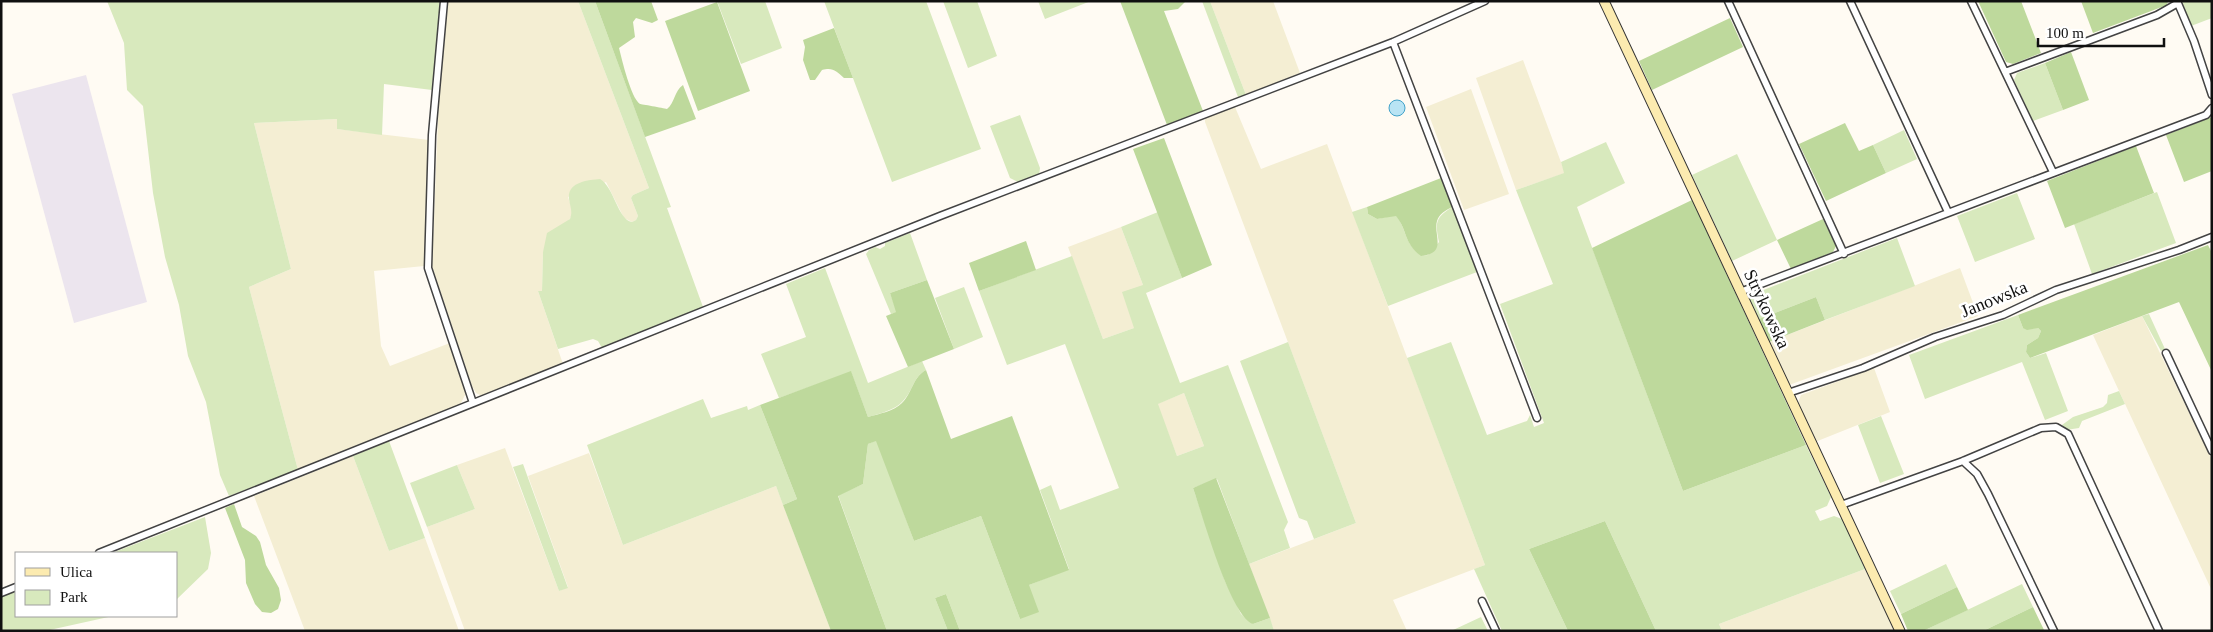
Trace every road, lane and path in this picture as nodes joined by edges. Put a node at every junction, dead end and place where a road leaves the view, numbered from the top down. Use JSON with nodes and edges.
{"nodes":[{"id":1,"x":444,"y":1,"type":"edge"},
{"id":2,"x":1485,"y":1,"type":"edge"},
{"id":3,"x":1604,"y":1,"type":"edge"},
{"id":4,"x":1728,"y":1,"type":"edge"},
{"id":5,"x":1850,"y":1,"type":"edge"},
{"id":6,"x":1971,"y":1,"type":"edge"},
{"id":7,"x":2178,"y":2,"type":"edge"},
{"id":8,"x":1394,"y":42,"type":"junction"},
{"id":9,"x":2005,"y":72,"type":"junction"},
{"id":10,"x":2212,"y":95,"type":"edge"},
{"id":11,"x":2212,"y":108,"type":"edge"},
{"id":12,"x":2053,"y":172,"type":"junction"},
{"id":13,"x":1948,"y":212,"type":"junction"},
{"id":14,"x":2212,"y":237,"type":"edge"},
{"id":15,"x":1844,"y":254,"type":"junction"},
{"id":16,"x":1740,"y":292,"type":"junction"},
{"id":17,"x":2166,"y":353,"type":"dead end"},
{"id":18,"x":1788,"y":393,"type":"junction"},
{"id":19,"x":473,"y":403,"type":"junction"},
{"id":20,"x":1537,"y":418,"type":"dead end"},
{"id":21,"x":2212,"y":451,"type":"edge"},
{"id":22,"x":1963,"y":461,"type":"junction"},
{"id":23,"x":1841,"y":505,"type":"junction"},
{"id":24,"x":102,"y":552,"type":"edge"},
{"id":25,"x":15,"y":587,"type":"edge"},
{"id":26,"x":1,"y":593,"type":"edge"},
{"id":27,"x":1482,"y":601,"type":"dead end"},
{"id":28,"x":1496,"y":631,"type":"edge"},
{"id":29,"x":1900,"y":631,"type":"edge"},
{"id":30,"x":2054,"y":631,"type":"edge"},
{"id":31,"x":2159,"y":631,"type":"edge"}],
"edges":[{"from":1,"to":19,"type":"street"},
{"from":2,"to":8,"type":"street"},
{"from":3,"to":16,"type":"street","name":"Strykowska"},
{"from":4,"to":15,"type":"street"},
{"from":5,"to":13,"type":"street"},
{"from":6,"to":9,"type":"street"},
{"from":7,"to":9,"type":"street"},
{"from":7,"to":10,"type":"street"},
{"from":8,"to":19,"type":"street"},
{"from":8,"to":20,"type":"street"},
{"from":9,"to":12,"type":"street"},
{"from":11,"to":12,"type":"street"},
{"from":12,"to":13,"type":"street"},
{"from":13,"to":15,"type":"street"},
{"from":14,"to":18,"type":"street","name":"Janowska"},
{"from":15,"to":16,"type":"street"},
{"from":16,"to":18,"type":"street","name":"Strykowska"},
{"from":17,"to":21,"type":"street"},
{"from":18,"to":23,"type":"street","name":"Strykowska"},
{"from":19,"to":24,"type":"street"},
{"from":22,"to":23,"type":"street"},
{"from":22,"to":30,"type":"street"},
{"from":22,"to":31,"type":"street"},
{"from":23,"to":29,"type":"street","name":"Strykowska"},
{"from":25,"to":26,"type":"street"},
{"from":27,"to":28,"type":"street"}]}
